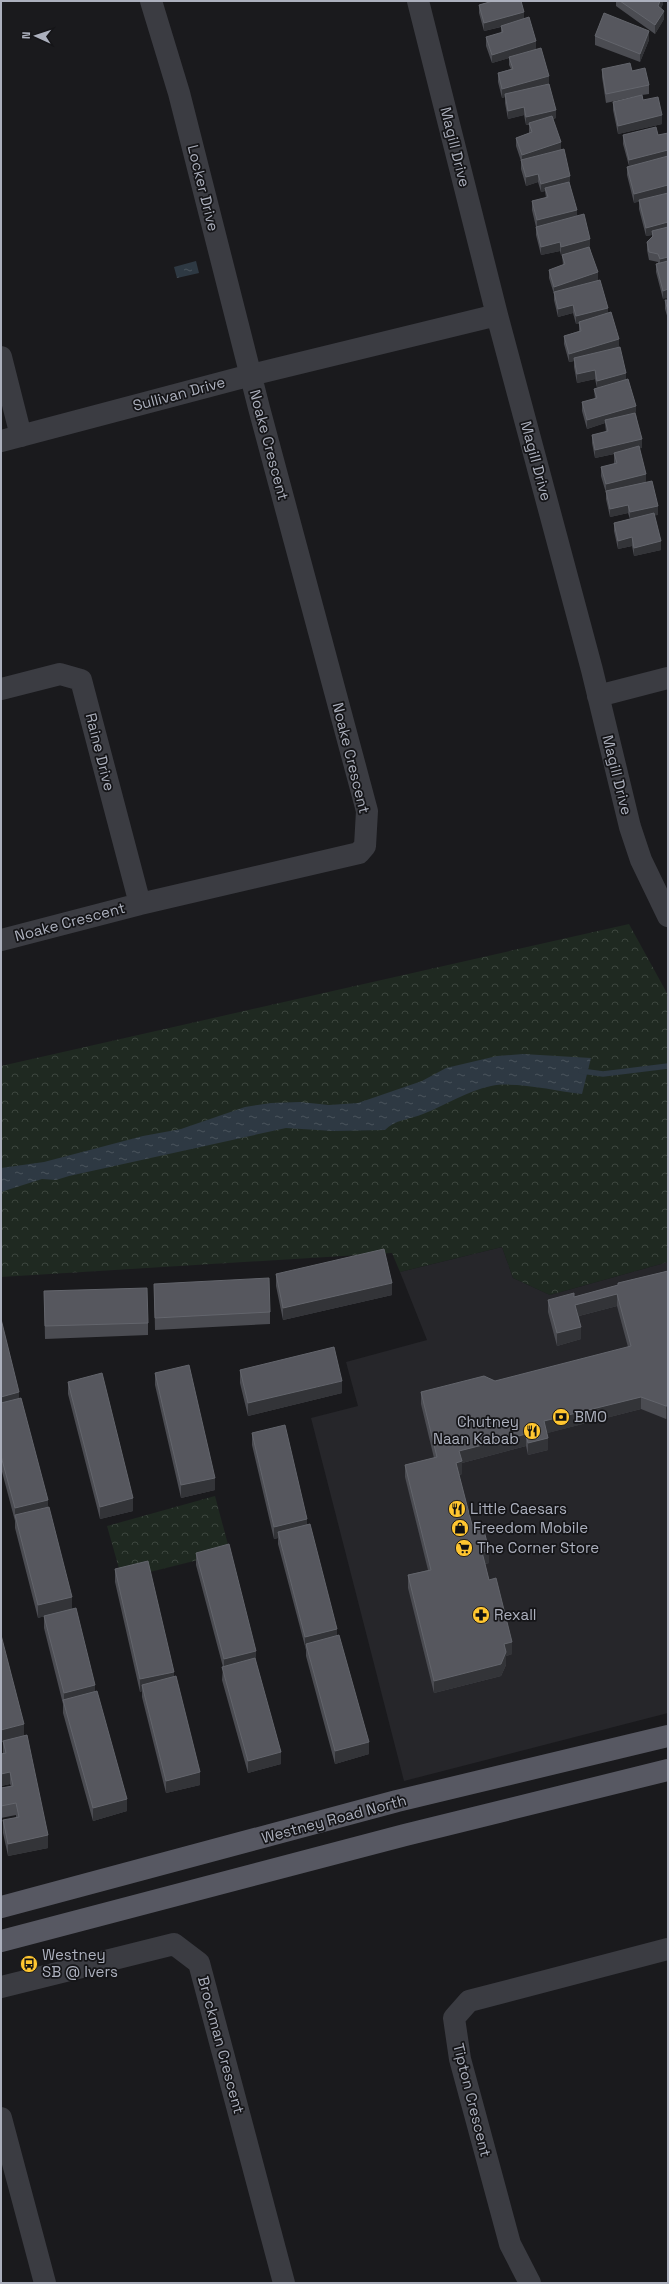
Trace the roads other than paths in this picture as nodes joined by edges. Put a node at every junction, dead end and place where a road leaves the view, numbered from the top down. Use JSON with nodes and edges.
{"nodes":[{"id":1,"x":151,"y":1,"type":"edge"},
{"id":2,"x":418,"y":1,"type":"edge"},
{"id":3,"x":497,"y":316,"type":"junction"},
{"id":4,"x":1,"y":357,"type":"edge"},
{"id":5,"x":251,"y":375,"type":"junction"},
{"id":6,"x":11,"y":438,"type":"edge"},
{"id":7,"x":668,"y":678,"type":"edge"},
{"id":8,"x":1,"y":689,"type":"edge"},
{"id":9,"x":598,"y":696,"type":"junction"},
{"id":10,"x":660,"y":885,"type":"edge"},
{"id":11,"x":140,"y":904,"type":"junction"},
{"id":12,"x":668,"y":916,"type":"edge"},
{"id":13,"x":1,"y":940,"type":"edge"},
{"id":14,"x":668,"y":1736,"type":"edge"},
{"id":15,"x":668,"y":1770,"type":"edge"},
{"id":16,"x":1,"y":1907,"type":"edge"},
{"id":17,"x":1,"y":1940,"type":"edge"},
{"id":18,"x":668,"y":1949,"type":"edge"},
{"id":19,"x":1,"y":1987,"type":"edge"},
{"id":20,"x":1,"y":2118,"type":"edge"},
{"id":21,"x":45,"y":2283,"type":"edge"},
{"id":22,"x":284,"y":2283,"type":"edge"},
{"id":23,"x":530,"y":2283,"type":"edge"}],
"edges":[{"from":1,"to":5,"type":"street","name":"Locker Drive"},
{"from":2,"to":3,"type":"street","name":"Magill Drive"},
{"from":3,"to":5,"type":"street","name":"Sullivan Drive"},
{"from":3,"to":9,"type":"street","name":"Magill Drive"},
{"from":4,"to":6,"type":"street"},
{"from":5,"to":6,"type":"street","name":"Sullivan Drive"},
{"from":5,"to":11,"type":"street","name":"Noake Crescent"},
{"from":7,"to":9,"type":"street"},
{"from":8,"to":11,"type":"street","name":"Raine Drive"},
{"from":9,"to":10,"type":"street","name":"Magill Drive"},
{"from":10,"to":12,"type":"street","name":"Magill Drive"},
{"from":11,"to":13,"type":"street","name":"Noake Crescent"},
{"from":14,"to":16,"type":"main road","name":"Westney Road North"},
{"from":15,"to":17,"type":"main road"},
{"from":18,"to":23,"type":"street","name":"Tipton Crescent"},
{"from":19,"to":22,"type":"street","name":"Brockman Crescent"},
{"from":20,"to":21,"type":"street"}]}
